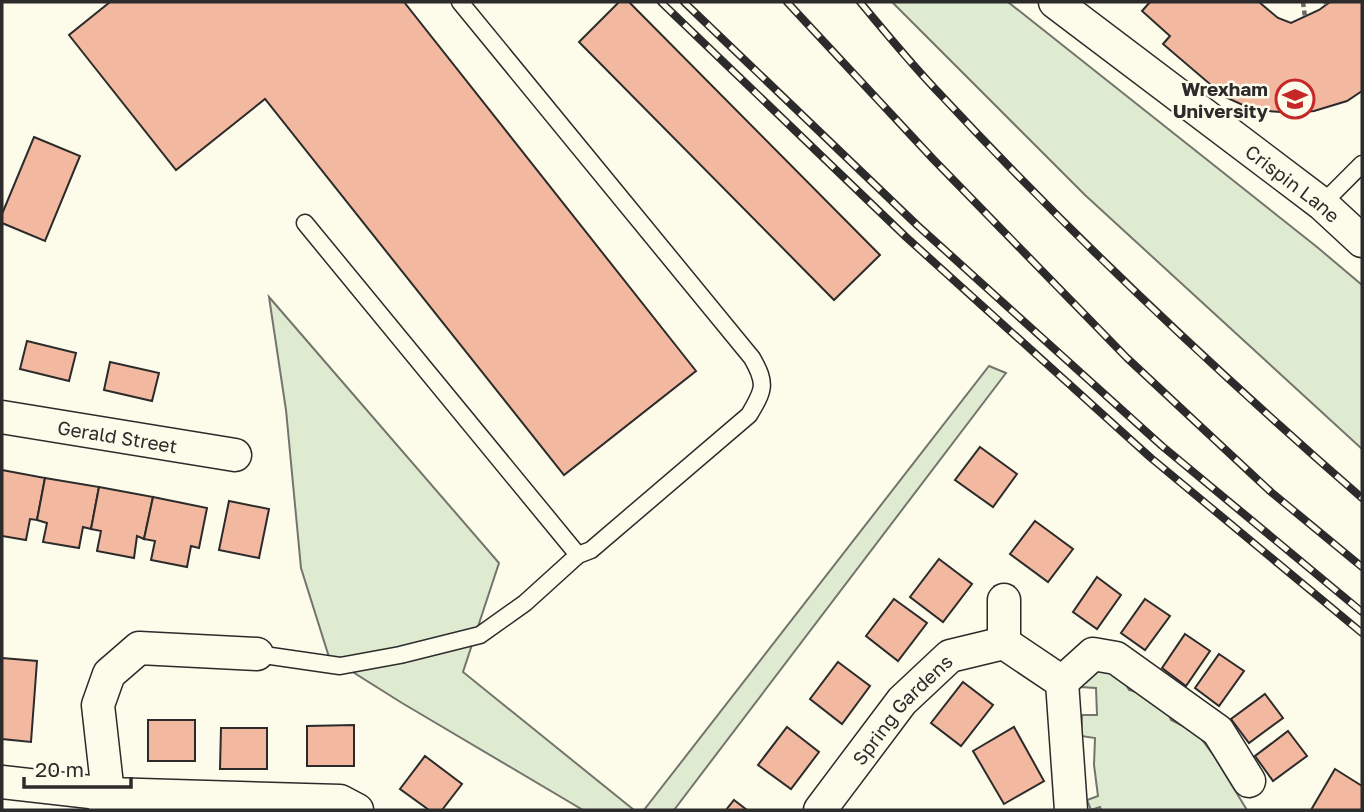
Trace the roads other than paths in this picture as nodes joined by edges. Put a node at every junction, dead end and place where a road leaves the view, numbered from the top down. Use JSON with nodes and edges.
{"nodes":[{"id":1,"x":460,"y":2,"type":"edge"},
{"id":2,"x":1055,"y":2,"type":"edge"},
{"id":3,"x":1362,"y":164,"type":"edge"},
{"id":4,"x":1322,"y":204,"type":"junction"},
{"id":5,"x":305,"y":223,"type":"dead end"},
{"id":6,"x":1362,"y":241,"type":"edge"},
{"id":7,"x":2,"y":417,"type":"edge"},
{"id":8,"x":235,"y":455,"type":"dead end"},
{"id":9,"x":578,"y":555,"type":"junction"},
{"id":10,"x":1004,"y":600,"type":"dead end"},
{"id":11,"x":1004,"y":642,"type":"junction"},
{"id":12,"x":257,"y":654,"type":"joint"},
{"id":13,"x":1062,"y":682,"type":"junction"},
{"id":14,"x":1249,"y":781,"type":"dead end"},
{"id":15,"x":2,"y":782,"type":"edge"},
{"id":16,"x":107,"y":802,"type":"edge"},
{"id":17,"x":357,"y":810,"type":"edge"},
{"id":18,"x":820,"y":810,"type":"edge"},
{"id":19,"x":1071,"y":810,"type":"edge"}],
"edges":[{"from":1,"to":9,"type":"lane"},
{"from":2,"to":4,"type":"street","name":"Crispin Lane"},
{"from":3,"to":4,"type":"lane"},
{"from":4,"to":6,"type":"street","name":"Crispin Lane"},
{"from":5,"to":9,"type":"lane"},
{"from":7,"to":8,"type":"street","name":"Gerald Street"},
{"from":9,"to":12,"type":"lane"},
{"from":10,"to":11,"type":"street"},
{"from":11,"to":13,"type":"street"},
{"from":11,"to":18,"type":"street","name":"Spring Gardens"},
{"from":12,"to":16,"type":"street"},
{"from":13,"to":14,"type":"street"},
{"from":13,"to":19,"type":"street"},
{"from":15,"to":16,"type":"street"},
{"from":16,"to":17,"type":"street"}]}
